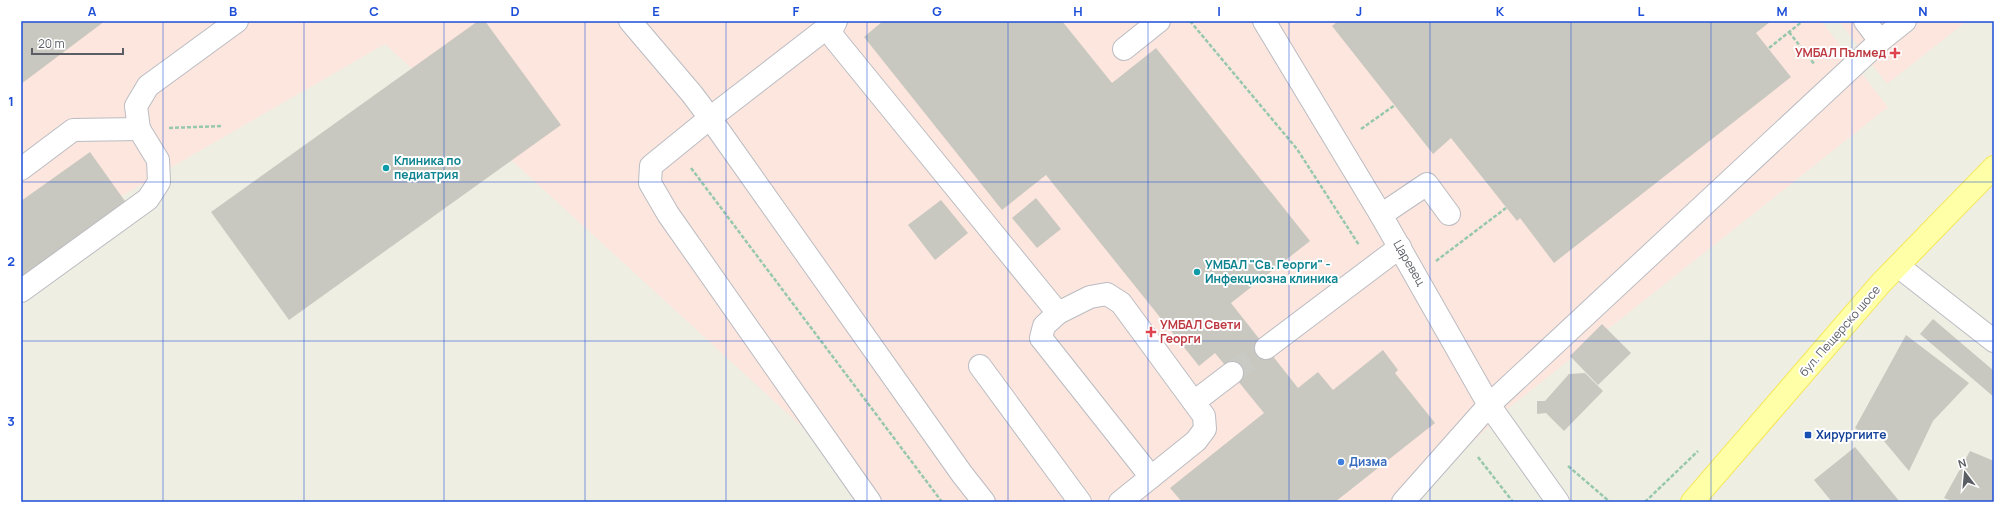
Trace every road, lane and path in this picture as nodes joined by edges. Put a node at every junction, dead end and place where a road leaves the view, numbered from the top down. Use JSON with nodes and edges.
{"nodes":[{"id":1,"x":237,"y":21,"type":"edge"},
{"id":2,"x":630,"y":21,"type":"edge"},
{"id":3,"x":1159,"y":21,"type":"edge"},
{"id":4,"x":1190,"y":21,"type":"edge"},
{"id":5,"x":1803,"y":21,"type":"edge"},
{"id":6,"x":1865,"y":21,"type":"edge"},
{"id":7,"x":1905,"y":21,"type":"edge"},
{"id":8,"x":835,"y":22,"type":"edge"},
{"id":9,"x":1266,"y":22,"type":"edge"},
{"id":10,"x":1789,"y":32,"type":"junction"},
{"id":11,"x":1880,"y":41,"type":"junction"},
{"id":12,"x":1768,"y":48,"type":"dead end"},
{"id":13,"x":1124,"y":49,"type":"dead end"},
{"id":14,"x":1832,"y":86,"type":"junction"},
{"id":15,"x":1395,"y":105,"type":"dead end"},
{"id":16,"x":710,"y":118,"type":"junction"},
{"id":17,"x":222,"y":126,"type":"dead end"},
{"id":18,"x":139,"y":129,"type":"junction"},
{"id":19,"x":1339,"y":144,"type":"junction"},
{"id":20,"x":677,"y":146,"type":"junction"},
{"id":21,"x":1994,"y":167,"type":"edge"},
{"id":22,"x":21,"y":169,"type":"edge"},
{"id":23,"x":1506,"y":208,"type":"dead end"},
{"id":24,"x":1449,"y":214,"type":"dead end"},
{"id":25,"x":1381,"y":215,"type":"junction"},
{"id":26,"x":1400,"y":247,"type":"junction"},
{"id":27,"x":1898,"y":266,"type":"junction"},
{"id":28,"x":1373,"y":268,"type":"junction"},
{"id":29,"x":1416,"y":276,"type":"junction"},
{"id":30,"x":21,"y":291,"type":"edge"},
{"id":31,"x":1058,"y":312,"type":"junction"},
{"id":32,"x":1994,"y":341,"type":"edge"},
{"id":33,"x":1266,"y":348,"type":"tunnel mouth"},
{"id":34,"x":980,"y":366,"type":"dead end"},
{"id":35,"x":1232,"y":373,"type":"tunnel mouth"},
{"id":36,"x":1194,"y":402,"type":"junction"},
{"id":37,"x":1489,"y":405,"type":"junction"},
{"id":38,"x":1461,"y":436,"type":"junction"},
{"id":39,"x":1151,"y":477,"type":"junction"},
{"id":40,"x":1596,"y":491,"type":"dead end"},
{"id":41,"x":870,"y":502,"type":"edge"},
{"id":42,"x":942,"y":502,"type":"edge"},
{"id":43,"x":984,"y":502,"type":"edge"},
{"id":44,"x":1080,"y":502,"type":"edge"},
{"id":45,"x":1120,"y":502,"type":"edge"},
{"id":46,"x":1403,"y":502,"type":"edge"},
{"id":47,"x":1513,"y":502,"type":"edge"},
{"id":48,"x":1558,"y":502,"type":"edge"},
{"id":49,"x":1610,"y":502,"type":"edge"},
{"id":50,"x":1692,"y":502,"type":"edge"}],
"edges":[{"from":1,"to":18,"type":"street"},
{"from":2,"to":16,"type":"street"},
{"from":3,"to":13,"type":"street"},
{"from":4,"to":28,"type":"path"},
{"from":5,"to":10,"type":"path"},
{"from":6,"to":11,"type":"street"},
{"from":7,"to":11,"type":"street"},
{"from":8,"to":16,"type":"street"},
{"from":8,"to":31,"type":"street"},
{"from":9,"to":19,"type":"street","name":"Царевец"},
{"from":10,"to":12,"type":"path"},
{"from":10,"to":14,"type":"path"},
{"from":11,"to":14,"type":"street"},
{"from":14,"to":37,"type":"street"},
{"from":15,"to":19,"type":"path"},
{"from":16,"to":20,"type":"street"},
{"from":16,"to":43,"type":"street"},
{"from":17,"to":18,"type":"path"},
{"from":18,"to":22,"type":"street"},
{"from":18,"to":30,"type":"street"},
{"from":19,"to":25,"type":"street","name":"Царевец"},
{"from":20,"to":41,"type":"street"},
{"from":20,"to":42,"type":"path"},
{"from":21,"to":27,"type":"main road","name":"бул. Пещерско шосе"},
{"from":23,"to":29,"type":"path"},
{"from":24,"to":25,"type":"street"},
{"from":25,"to":26,"type":"street","name":"Царевец"},
{"from":26,"to":28,"type":"street"},
{"from":26,"to":29,"type":"street","name":"Царевец"},
{"from":27,"to":32,"type":"street"},
{"from":27,"to":50,"type":"main road","name":"бул. Пещерско шосе"},
{"from":28,"to":33,"type":"street"},
{"from":29,"to":37,"type":"street","name":"Царевец"},
{"from":31,"to":36,"type":"street"},
{"from":31,"to":39,"type":"street"},
{"from":34,"to":44,"type":"street"},
{"from":35,"to":36,"type":"street"},
{"from":36,"to":39,"type":"street"},
{"from":37,"to":38,"type":"street"},
{"from":37,"to":48,"type":"street","name":"Царевец"},
{"from":38,"to":46,"type":"street"},
{"from":38,"to":47,"type":"path"},
{"from":39,"to":45,"type":"street"},
{"from":40,"to":49,"type":"path"}]}
